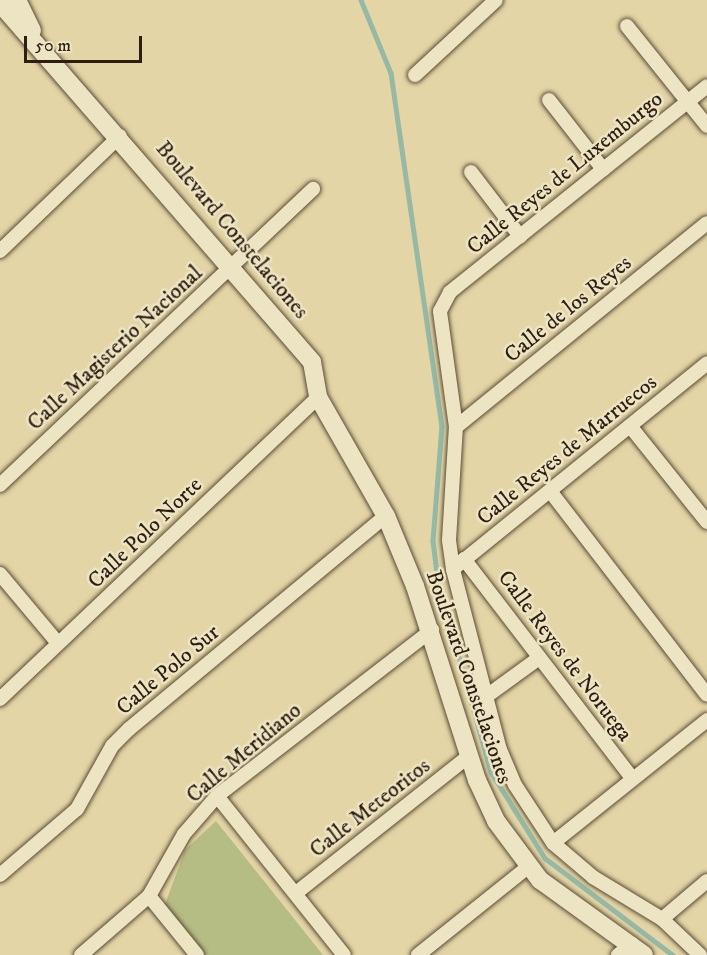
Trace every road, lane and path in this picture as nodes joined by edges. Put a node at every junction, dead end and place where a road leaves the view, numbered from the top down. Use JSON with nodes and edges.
{"nodes":[{"id":1,"x":496,"y":0,"type":"edge"},
{"id":2,"x":13,"y":8,"type":"edge"},
{"id":3,"x":627,"y":26,"type":"dead end"},
{"id":4,"x":415,"y":75,"type":"dead end"},
{"id":5,"x":707,"y":86,"type":"edge"},
{"id":6,"x":549,"y":100,"type":"dead end"},
{"id":7,"x":687,"y":102,"type":"junction"},
{"id":8,"x":707,"y":126,"type":"edge"},
{"id":9,"x":120,"y":136,"type":"junction"},
{"id":10,"x":603,"y":169,"type":"junction"},
{"id":11,"x":471,"y":172,"type":"dead end"},
{"id":12,"x":313,"y":189,"type":"dead end"},
{"id":13,"x":707,"y":223,"type":"edge"},
{"id":14,"x":520,"y":236,"type":"junction"},
{"id":15,"x":0,"y":251,"type":"edge"},
{"id":16,"x":232,"y":267,"type":"junction"},
{"id":17,"x":450,"y":292,"type":"joint"},
{"id":18,"x":707,"y":363,"type":"edge"},
{"id":19,"x":318,"y":397,"type":"junction"},
{"id":20,"x":630,"y":426,"type":"junction"},
{"id":21,"x":456,"y":427,"type":"junction"},
{"id":22,"x":0,"y":485,"type":"edge"},
{"id":23,"x":549,"y":491,"type":"junction"},
{"id":24,"x":386,"y":516,"type":"junction"},
{"id":25,"x":707,"y":522,"type":"edge"},
{"id":26,"x":464,"y":559,"type":"junction"},
{"id":27,"x":453,"y":569,"type":"junction"},
{"id":28,"x":0,"y":574,"type":"edge"},
{"id":29,"x":432,"y":630,"type":"junction"},
{"id":30,"x":58,"y":643,"type":"junction"},
{"id":31,"x":540,"y":658,"type":"junction"},
{"id":32,"x":707,"y":695,"type":"edge"},
{"id":33,"x":484,"y":698,"type":"junction"},
{"id":34,"x":0,"y":699,"type":"edge"},
{"id":35,"x":707,"y":720,"type":"edge"},
{"id":36,"x":469,"y":756,"type":"junction"},
{"id":37,"x":632,"y":778,"type":"junction"},
{"id":38,"x":217,"y":796,"type":"junction"},
{"id":39,"x":553,"y":843,"type":"junction"},
{"id":40,"x":528,"y":867,"type":"junction"},
{"id":41,"x":0,"y":875,"type":"edge"},
{"id":42,"x":707,"y":882,"type":"edge"},
{"id":43,"x":296,"y":893,"type":"junction"},
{"id":44,"x":149,"y":896,"type":"junction"},
{"id":45,"x":662,"y":919,"type":"junction"},
{"id":46,"x":631,"y":951,"type":"edge"},
{"id":47,"x":81,"y":955,"type":"edge"},
{"id":48,"x":197,"y":955,"type":"edge"},
{"id":49,"x":344,"y":955,"type":"edge"},
{"id":50,"x":418,"y":955,"type":"edge"},
{"id":51,"x":700,"y":955,"type":"edge"}],
"edges":[{"from":1,"to":4,"type":"street"},
{"from":2,"to":9,"type":"street","name":"Boulevard Constelaciones"},
{"from":3,"to":7,"type":"street"},
{"from":5,"to":7,"type":"street","name":"Calle Reyes de Luxemburgo"},
{"from":6,"to":10,"type":"street"},
{"from":7,"to":8,"type":"street"},
{"from":7,"to":10,"type":"street","name":"Calle Reyes de Luxemburgo"},
{"from":9,"to":15,"type":"street"},
{"from":9,"to":16,"type":"street","name":"Boulevard Constelaciones"},
{"from":10,"to":14,"type":"street","name":"Calle Reyes de Luxemburgo"},
{"from":11,"to":14,"type":"street"},
{"from":12,"to":16,"type":"street","name":"Calle Magisterio Nacional"},
{"from":13,"to":21,"type":"street","name":"Calle de los Reyes"},
{"from":14,"to":17,"type":"street","name":"Calle Reyes de Luxemburgo"},
{"from":16,"to":19,"type":"street","name":"Boulevard Constelaciones"},
{"from":16,"to":22,"type":"street","name":"Calle Magisterio Nacional"},
{"from":17,"to":21,"type":"street","name":"Boulevard Constelaciones"},
{"from":18,"to":20,"type":"street","name":"Calle Reyes de Marruecos"},
{"from":19,"to":24,"type":"street","name":"Boulevard Constelaciones"},
{"from":19,"to":30,"type":"street","name":"Calle Polo Norte"},
{"from":20,"to":23,"type":"street","name":"Calle Reyes de Marruecos"},
{"from":20,"to":25,"type":"street"},
{"from":21,"to":27,"type":"street","name":"Boulevard Constelaciones"},
{"from":23,"to":26,"type":"street","name":"Calle Reyes de Marruecos"},
{"from":23,"to":32,"type":"street"},
{"from":24,"to":29,"type":"street","name":"Boulevard Constelaciones"},
{"from":24,"to":41,"type":"street","name":"Calle Polo Sur"},
{"from":26,"to":27,"type":"street","name":"Calle Reyes de Marruecos"},
{"from":26,"to":31,"type":"street","name":"Calle Reyes de Noruega"},
{"from":27,"to":33,"type":"street","name":"Boulevard Constelaciones"},
{"from":28,"to":30,"type":"street"},
{"from":29,"to":36,"type":"street","name":"Boulevard Constelaciones"},
{"from":29,"to":38,"type":"street","name":"Calle Meridiano"},
{"from":30,"to":34,"type":"street","name":"Calle Polo Norte"},
{"from":31,"to":33,"type":"street"},
{"from":31,"to":37,"type":"street","name":"Calle Reyes de Noruega"},
{"from":33,"to":39,"type":"street","name":"Boulevard Constelaciones"},
{"from":35,"to":37,"type":"street"},
{"from":36,"to":40,"type":"street","name":"Boulevard Constelaciones"},
{"from":36,"to":43,"type":"street","name":"Calle Meteoritos"},
{"from":37,"to":39,"type":"street"},
{"from":38,"to":43,"type":"street"},
{"from":38,"to":44,"type":"street","name":"Calle Meridiano"},
{"from":39,"to":45,"type":"street","name":"Boulevard Constelaciones"},
{"from":40,"to":46,"type":"street","name":"Boulevard Constelaciones"},
{"from":40,"to":50,"type":"street"},
{"from":42,"to":45,"type":"street"},
{"from":43,"to":49,"type":"street"},
{"from":44,"to":47,"type":"street","name":"Calle Meridiano"},
{"from":44,"to":48,"type":"street"},
{"from":45,"to":51,"type":"street","name":"Boulevard Constelaciones"}]}
